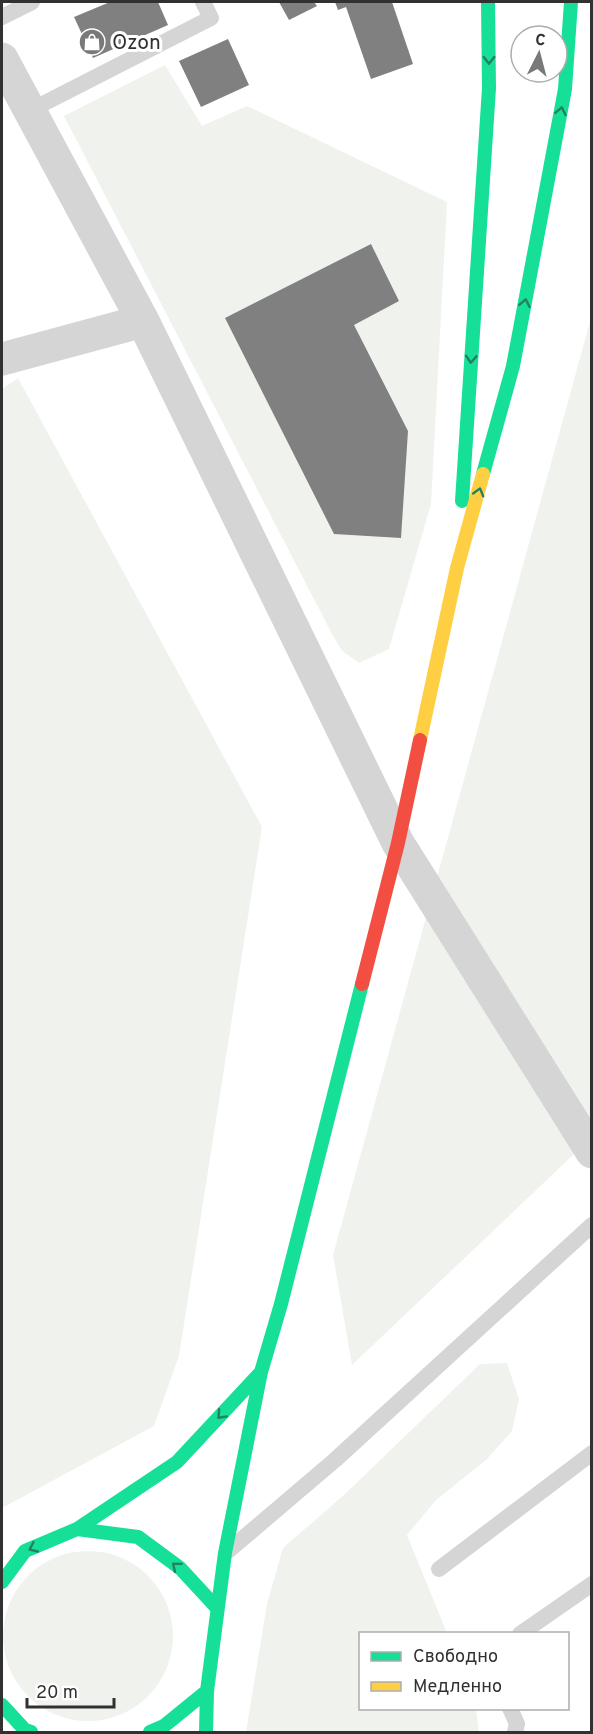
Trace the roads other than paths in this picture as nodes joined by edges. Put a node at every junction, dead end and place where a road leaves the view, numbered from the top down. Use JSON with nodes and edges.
{"nodes":[{"id":1,"x":32,"y":2,"type":"edge"},
{"id":2,"x":203,"y":2,"type":"edge"},
{"id":3,"x":488,"y":2,"type":"edge"},
{"id":4,"x":570,"y":2,"type":"edge"},
{"id":5,"x":2,"y":17,"type":"edge"},
{"id":6,"x":2,"y":59,"type":"edge"},
{"id":7,"x":29,"y":111,"type":"junction"},
{"id":8,"x":143,"y":321,"type":"junction"},
{"id":9,"x":2,"y":359,"type":"edge"},
{"id":10,"x":457,"y":568,"type":"junction"},
{"id":11,"x":398,"y":843,"type":"junction"},
{"id":12,"x":591,"y":1152,"type":"edge"},
{"id":13,"x":591,"y":1225,"type":"edge"},
{"id":14,"x":261,"y":1372,"type":"junction"},
{"id":15,"x":591,"y":1453,"type":"edge"},
{"id":16,"x":77,"y":1529,"type":"junction"},
{"id":17,"x":225,"y":1553,"type":"junction"},
{"id":18,"x":439,"y":1569,"type":"dead end"},
{"id":19,"x":2,"y":1582,"type":"edge"},
{"id":20,"x":591,"y":1584,"type":"edge"},
{"id":21,"x":218,"y":1608,"type":"junction"},
{"id":22,"x":523,"y":1632,"type":"edge"},
{"id":23,"x":207,"y":1691,"type":"junction"},
{"id":24,"x":2,"y":1705,"type":"edge"},
{"id":25,"x":511,"y":1710,"type":"edge"},
{"id":26,"x":31,"y":1732,"type":"edge"},
{"id":27,"x":150,"y":1732,"type":"edge"},
{"id":28,"x":206,"y":1732,"type":"edge"},
{"id":29,"x":515,"y":1732,"type":"edge"}],
"edges":[{"from":1,"to":5,"type":"lane"},
{"from":2,"to":7,"type":"lane"},
{"from":3,"to":10,"type":"main road","one_way":true},
{"from":10,"to":4,"type":"main road","one_way":true},
{"from":6,"to":7,"type":"street"},
{"from":7,"to":8,"type":"street"},
{"from":8,"to":9,"type":"street"},
{"from":8,"to":11,"type":"street"},
{"from":10,"to":11,"type":"main road"},
{"from":11,"to":12,"type":"street"},
{"from":11,"to":14,"type":"main road"},
{"from":13,"to":17,"type":"lane"},
{"from":14,"to":16,"type":"main road","one_way":true},
{"from":14,"to":17,"type":"main road"},
{"from":15,"to":18,"type":"lane"},
{"from":16,"to":19,"type":"main road","one_way":true},
{"from":21,"to":16,"type":"main road","one_way":true},
{"from":17,"to":21,"type":"main road"},
{"from":20,"to":22,"type":"lane"},
{"from":21,"to":23,"type":"main road"},
{"from":23,"to":27,"type":"main road"},
{"from":23,"to":28,"type":"main road"},
{"from":24,"to":26,"type":"main road"},
{"from":25,"to":29,"type":"lane"}]}
